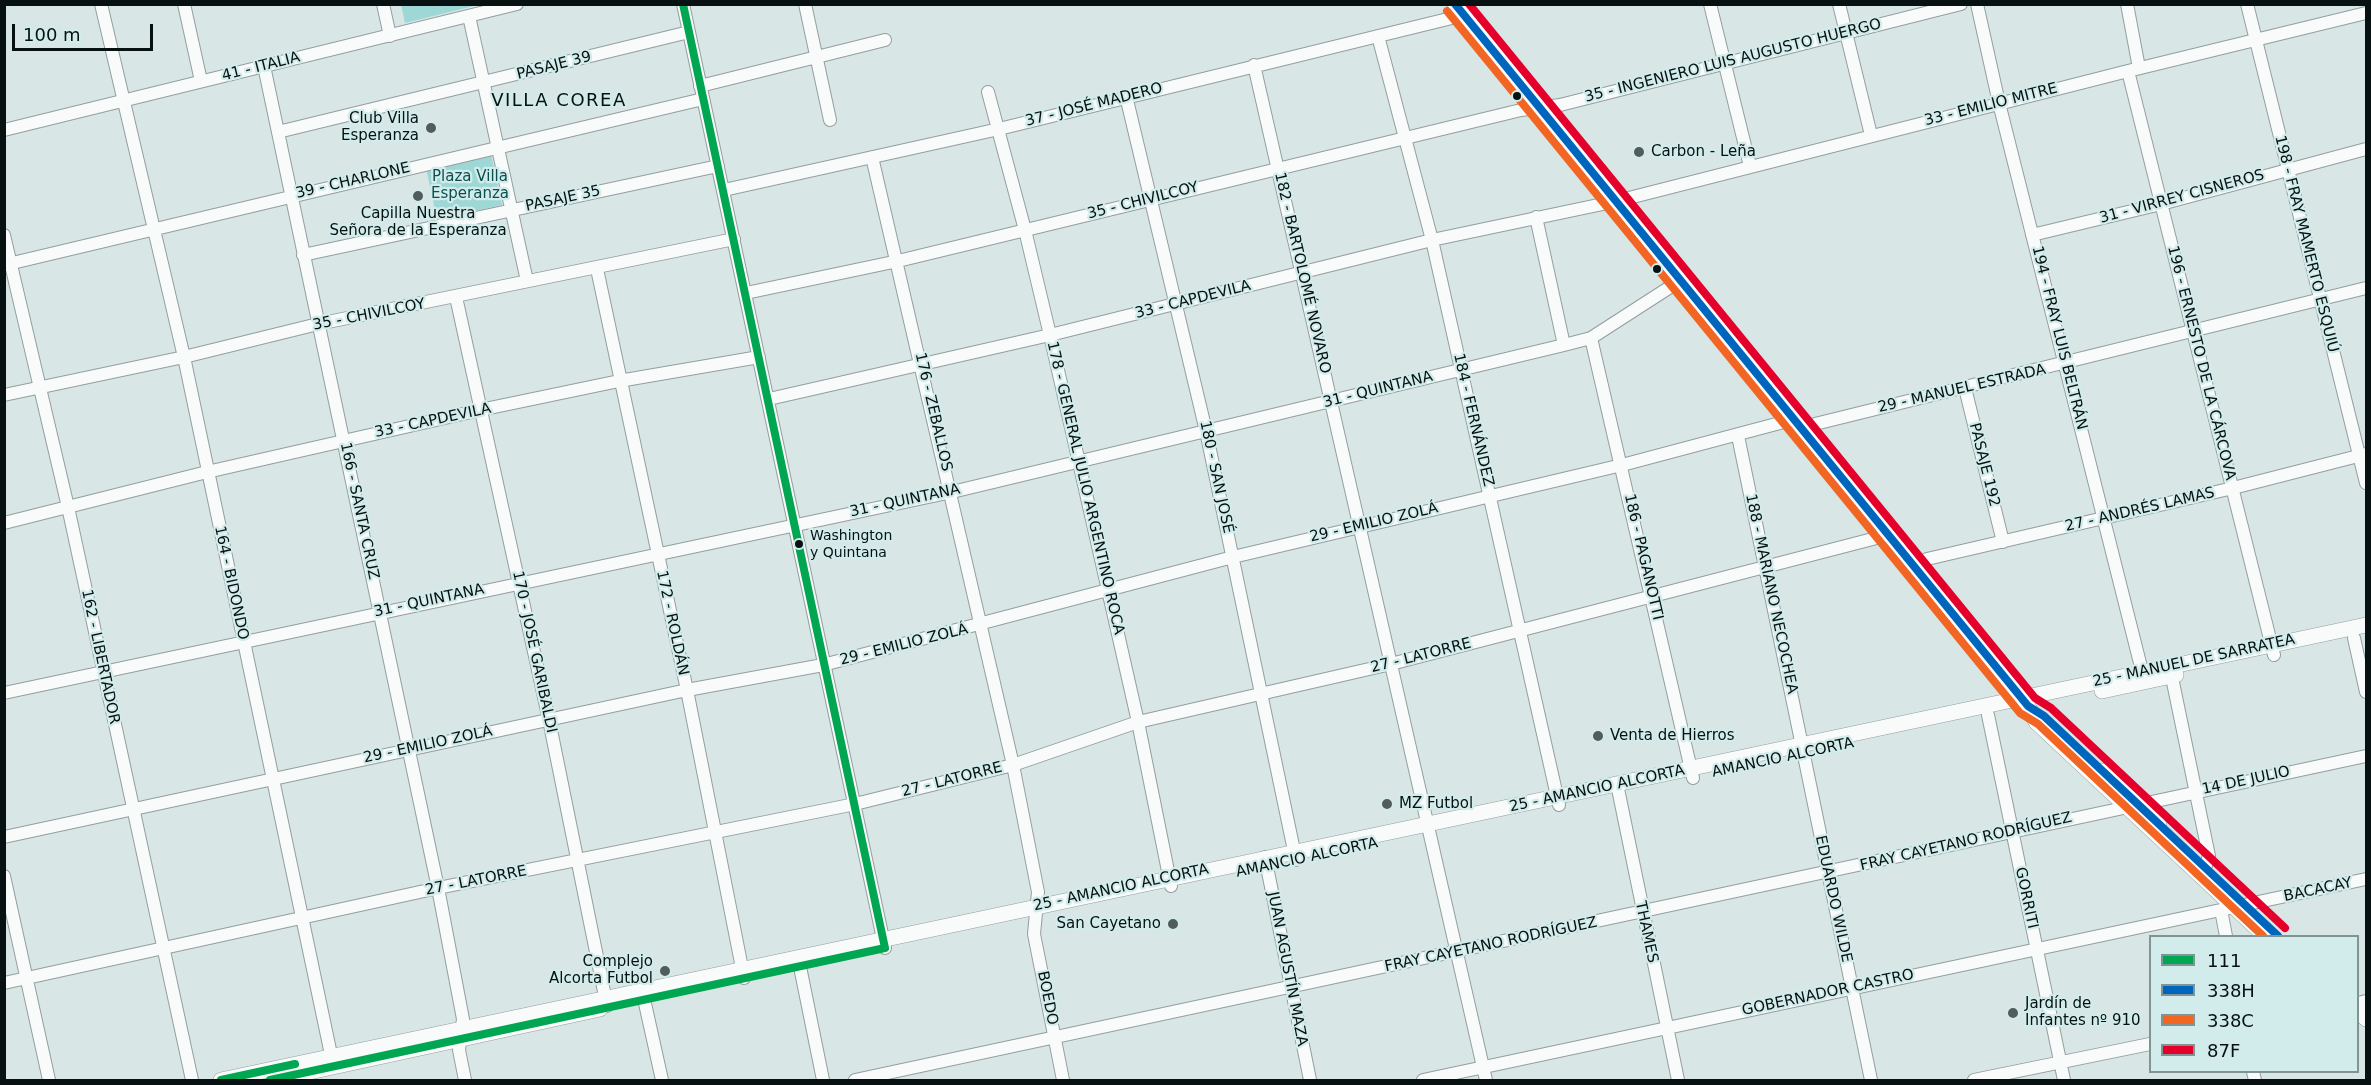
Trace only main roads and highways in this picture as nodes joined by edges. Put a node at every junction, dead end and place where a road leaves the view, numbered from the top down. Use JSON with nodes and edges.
{"nodes":[{"id":1,"x":1459,"y":10,"type":"edge"},
{"id":2,"x":2367,"y":625,"type":"edge"},
{"id":3,"x":2360,"y":636,"type":"edge"},
{"id":4,"x":2273,"y":650,"type":"junction"},
{"id":5,"x":2171,"y":671,"type":"junction"},
{"id":6,"x":2025,"y":702,"type":"junction"},
{"id":7,"x":1803,"y":749,"type":"junction"},
{"id":8,"x":2132,"y":806,"type":"junction"},
{"id":9,"x":1295,"y":856,"type":"joint"},
{"id":10,"x":2233,"y":908,"type":"junction"},
{"id":11,"x":2264,"y":935,"type":"edge"},
{"id":12,"x":2276,"y":935,"type":"edge"},
{"id":13,"x":264,"y":1078,"type":"edge"},
{"id":14,"x":221,"y":1080,"type":"edge"}],
"edges":[{"from":1,"to":6,"type":"main road"},
{"from":2,"to":4,"type":"main road","name":"25 - MANUEL DE SARRATEA"},
{"from":3,"to":4,"type":"main road"},
{"from":4,"to":5,"type":"main road"},
{"from":5,"to":6,"type":"main road"},
{"from":5,"to":6,"type":"main road","name":"25 - MANUEL DE SARRATEA"},
{"from":6,"to":7,"type":"main road","name":"25 - AMANCIO ALCORTA"},
{"from":6,"to":7,"type":"main road","name":"AMANCIO ALCORTA"},
{"from":6,"to":8,"type":"main road"},
{"from":7,"to":9,"type":"main road","name":"25 - AMANCIO ALCORTA"},
{"from":8,"to":10,"type":"main road"},
{"from":8,"to":10,"type":"main road"},
{"from":9,"to":13,"type":"main road","name":"AMANCIO ALCORTA"},
{"from":10,"to":11,"type":"main road"},
{"from":10,"to":12,"type":"main road"},
{"from":13,"to":14,"type":"main road"}]}
